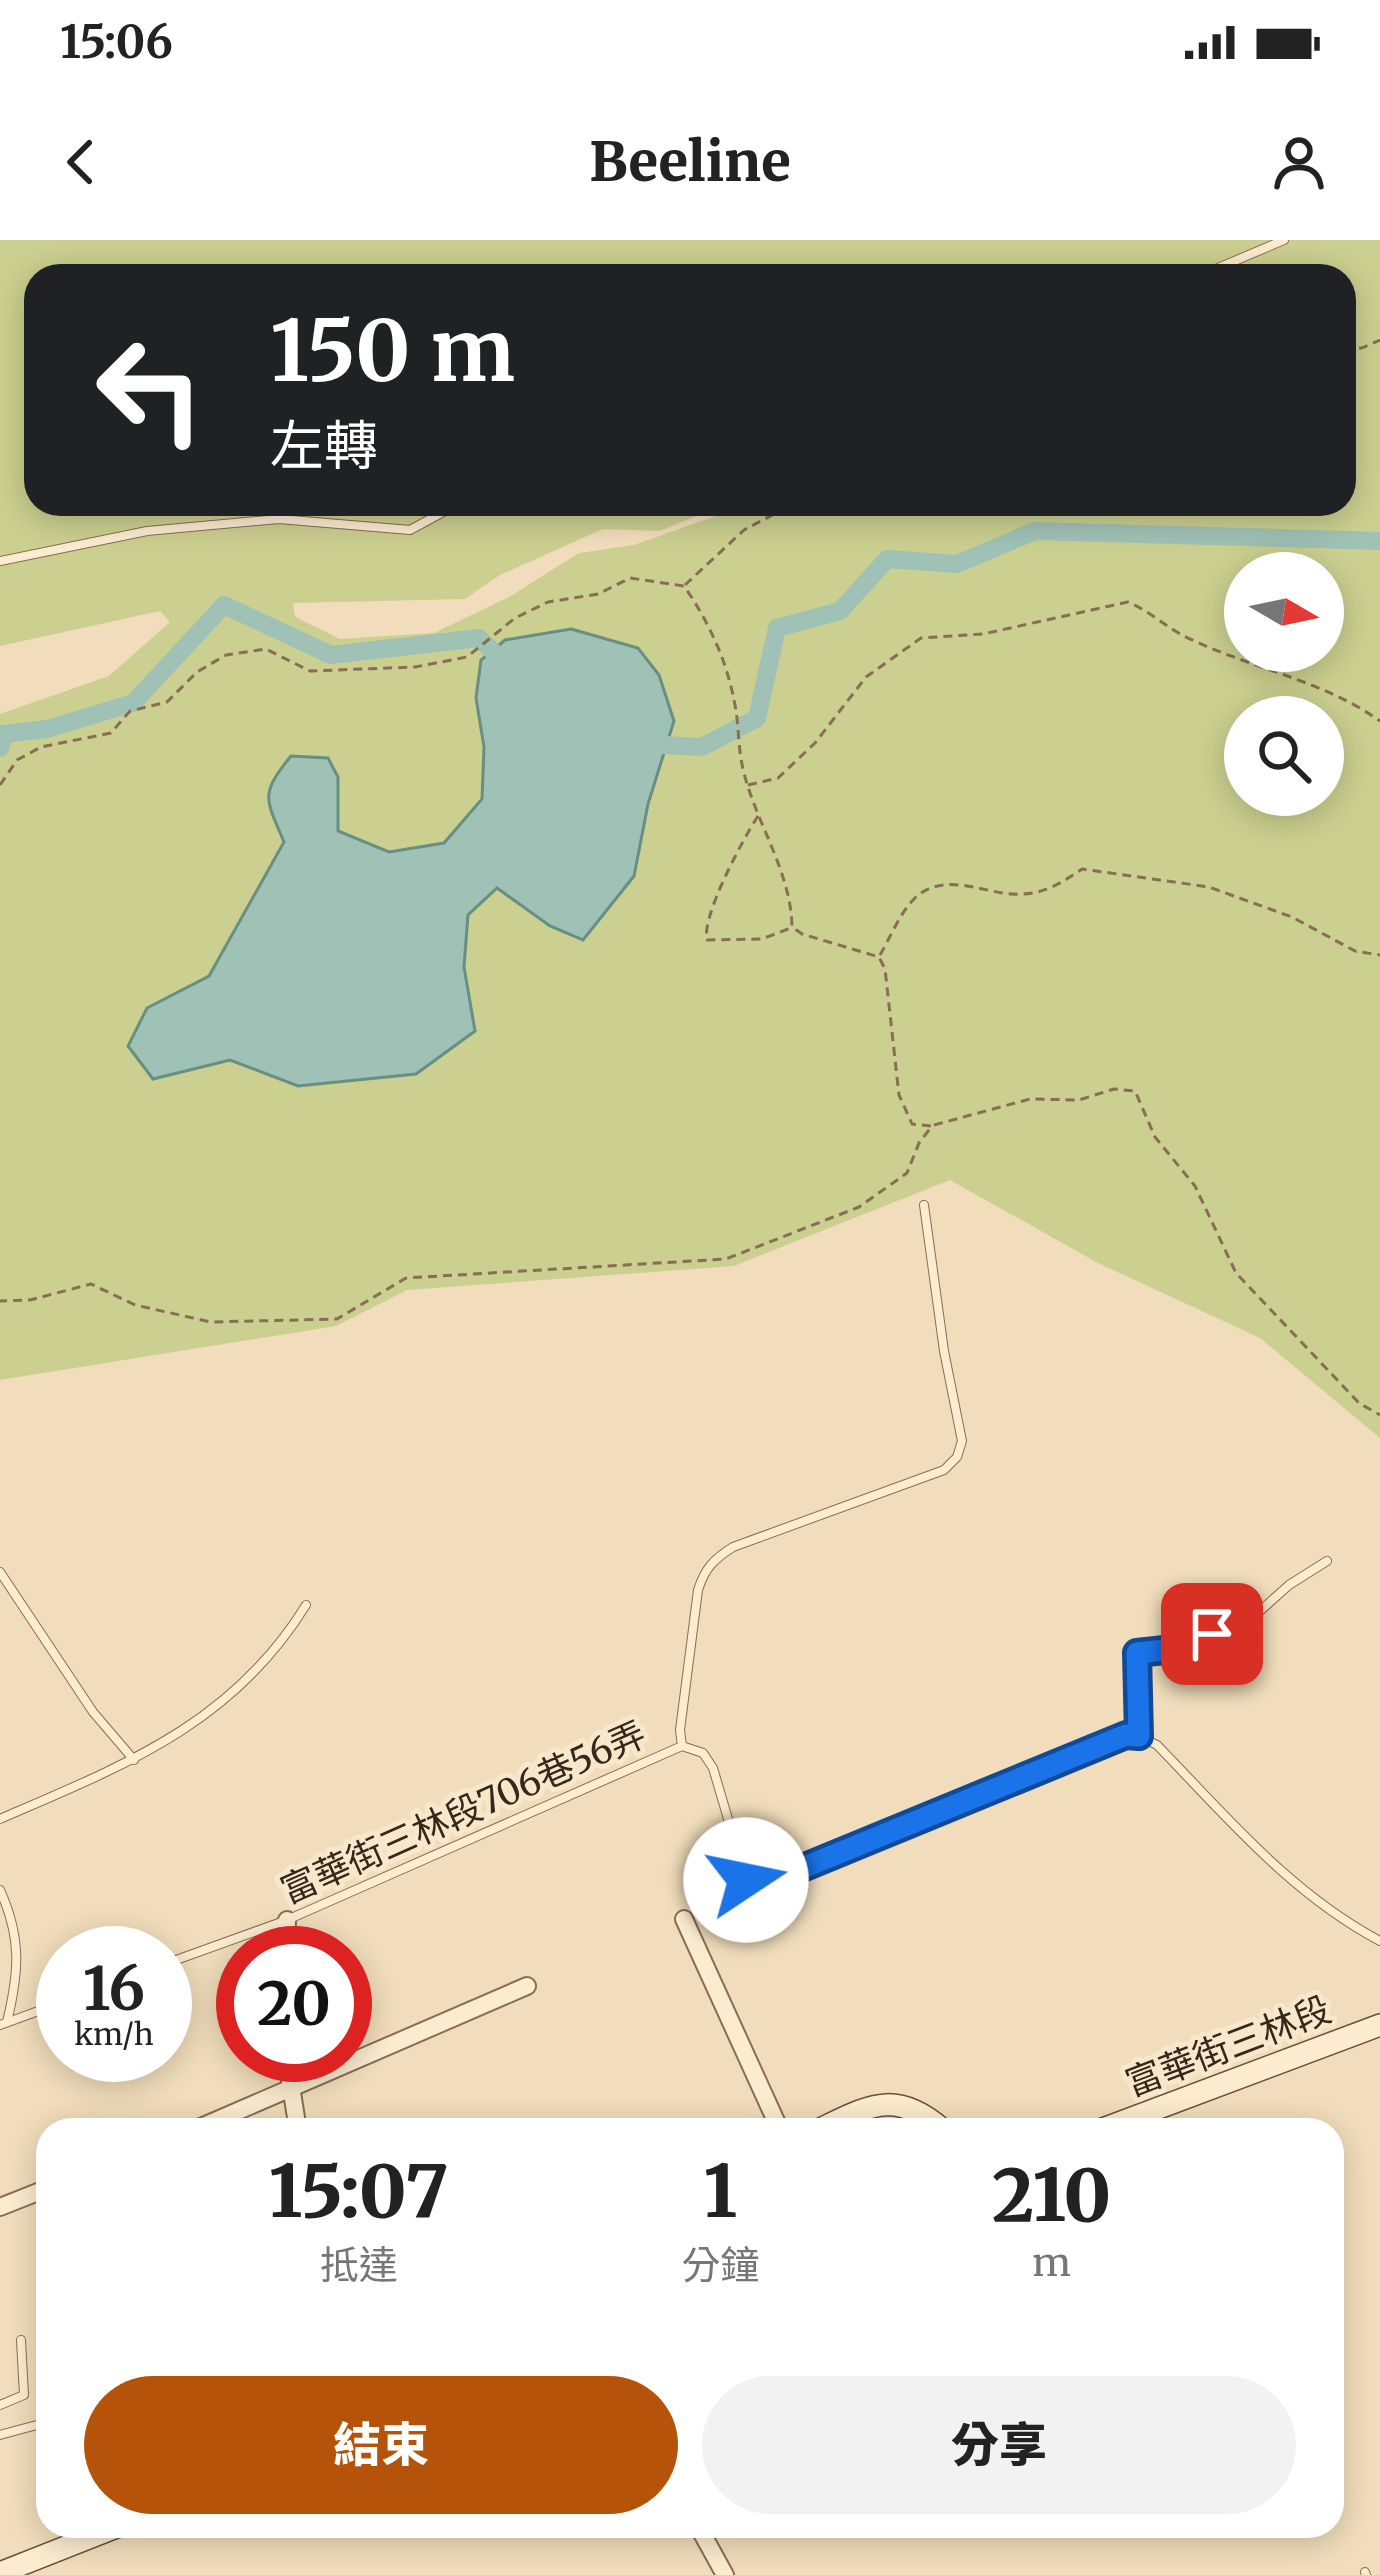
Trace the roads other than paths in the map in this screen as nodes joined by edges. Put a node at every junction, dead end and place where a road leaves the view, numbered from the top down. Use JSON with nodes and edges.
{"nodes":[{"id":1,"x":1284,"y":240,"type":"edge"},
{"id":2,"x":1227,"y":264,"type":"edge"},
{"id":3,"x":436,"y":516,"type":"edge"},
{"id":4,"x":0,"y":561,"type":"edge"},
{"id":5,"x":924,"y":1205,"type":"dead end"},
{"id":6,"x":1327,"y":1561,"type":"dead end"},
{"id":7,"x":0,"y":1572,"type":"edge"},
{"id":8,"x":306,"y":1605,"type":"dead end"},
{"id":9,"x":1139,"y":1736,"type":"junction"},
{"id":10,"x":682,"y":1747,"type":"junction"},
{"id":11,"x":134,"y":1760,"type":"junction"},
{"id":12,"x":0,"y":1819,"type":"edge"},
{"id":13,"x":0,"y":1890,"type":"edge"},
{"id":14,"x":684,"y":1919,"type":"dead end"},
{"id":15,"x":286,"y":1920,"type":"junction"},
{"id":16,"x":286,"y":1926,"type":"edge"},
{"id":17,"x":1380,"y":1941,"type":"edge"},
{"id":18,"x":192,"y":1954,"type":"edge"},
{"id":19,"x":527,"y":1987,"type":"dead end"},
{"id":20,"x":36,"y":2012,"type":"edge"},
{"id":21,"x":4,"y":2024,"type":"edge"},
{"id":22,"x":1380,"y":2024,"type":"edge"},
{"id":23,"x":289,"y":2082,"type":"edge"},
{"id":24,"x":290,"y":2092,"type":"junction"},
{"id":25,"x":224,"y":2118,"type":"edge"},
{"id":26,"x":295,"y":2118,"type":"edge"},
{"id":27,"x":775,"y":2118,"type":"edge"},
{"id":28,"x":843,"y":2118,"type":"edge"},
{"id":29,"x":928,"y":2118,"type":"edge"},
{"id":30,"x":1132,"y":2118,"type":"edge"},
{"id":31,"x":36,"y":2193,"type":"edge"},
{"id":32,"x":0,"y":2207,"type":"edge"},
{"id":33,"x":21,"y":2340,"type":"dead end"},
{"id":34,"x":0,"y":2405,"type":"edge"},
{"id":35,"x":36,"y":2425,"type":"edge"},
{"id":36,"x":0,"y":2435,"type":"edge"},
{"id":37,"x":89,"y":2538,"type":"edge"},
{"id":38,"x":705,"y":2538,"type":"edge"},
{"id":39,"x":0,"y":2573,"type":"edge"},
{"id":40,"x":725,"y":2575,"type":"edge"}],
"edges":[{"from":1,"to":2,"type":"lane"},
{"from":3,"to":4,"type":"lane"},
{"from":5,"to":10,"type":"lane"},
{"from":6,"to":9,"type":"lane"},
{"from":7,"to":11,"type":"lane"},
{"from":8,"to":11,"type":"lane"},
{"from":9,"to":10,"type":"lane","name":"富華街三林段706巷56弄"},
{"from":9,"to":17,"type":"lane"},
{"from":10,"to":15,"type":"lane","name":"富華街三林段706巷56弄"},
{"from":11,"to":12,"type":"lane"},
{"from":13,"to":21,"type":"lane"},
{"from":14,"to":27,"type":"street"},
{"from":15,"to":16,"type":"street"},
{"from":15,"to":18,"type":"lane","name":"富華街三林段706巷56弄"},
{"from":19,"to":24,"type":"street"},
{"from":20,"to":21,"type":"lane"},
{"from":22,"to":30,"type":"street","name":"富華街三林段"},
{"from":23,"to":24,"type":"street"},
{"from":24,"to":25,"type":"street"},
{"from":24,"to":26,"type":"street"},
{"from":28,"to":29,"type":"street"},
{"from":31,"to":32,"type":"street"},
{"from":33,"to":34,"type":"lane"},
{"from":35,"to":36,"type":"lane"},
{"from":37,"to":39,"type":"street"},
{"from":38,"to":40,"type":"street"}]}
